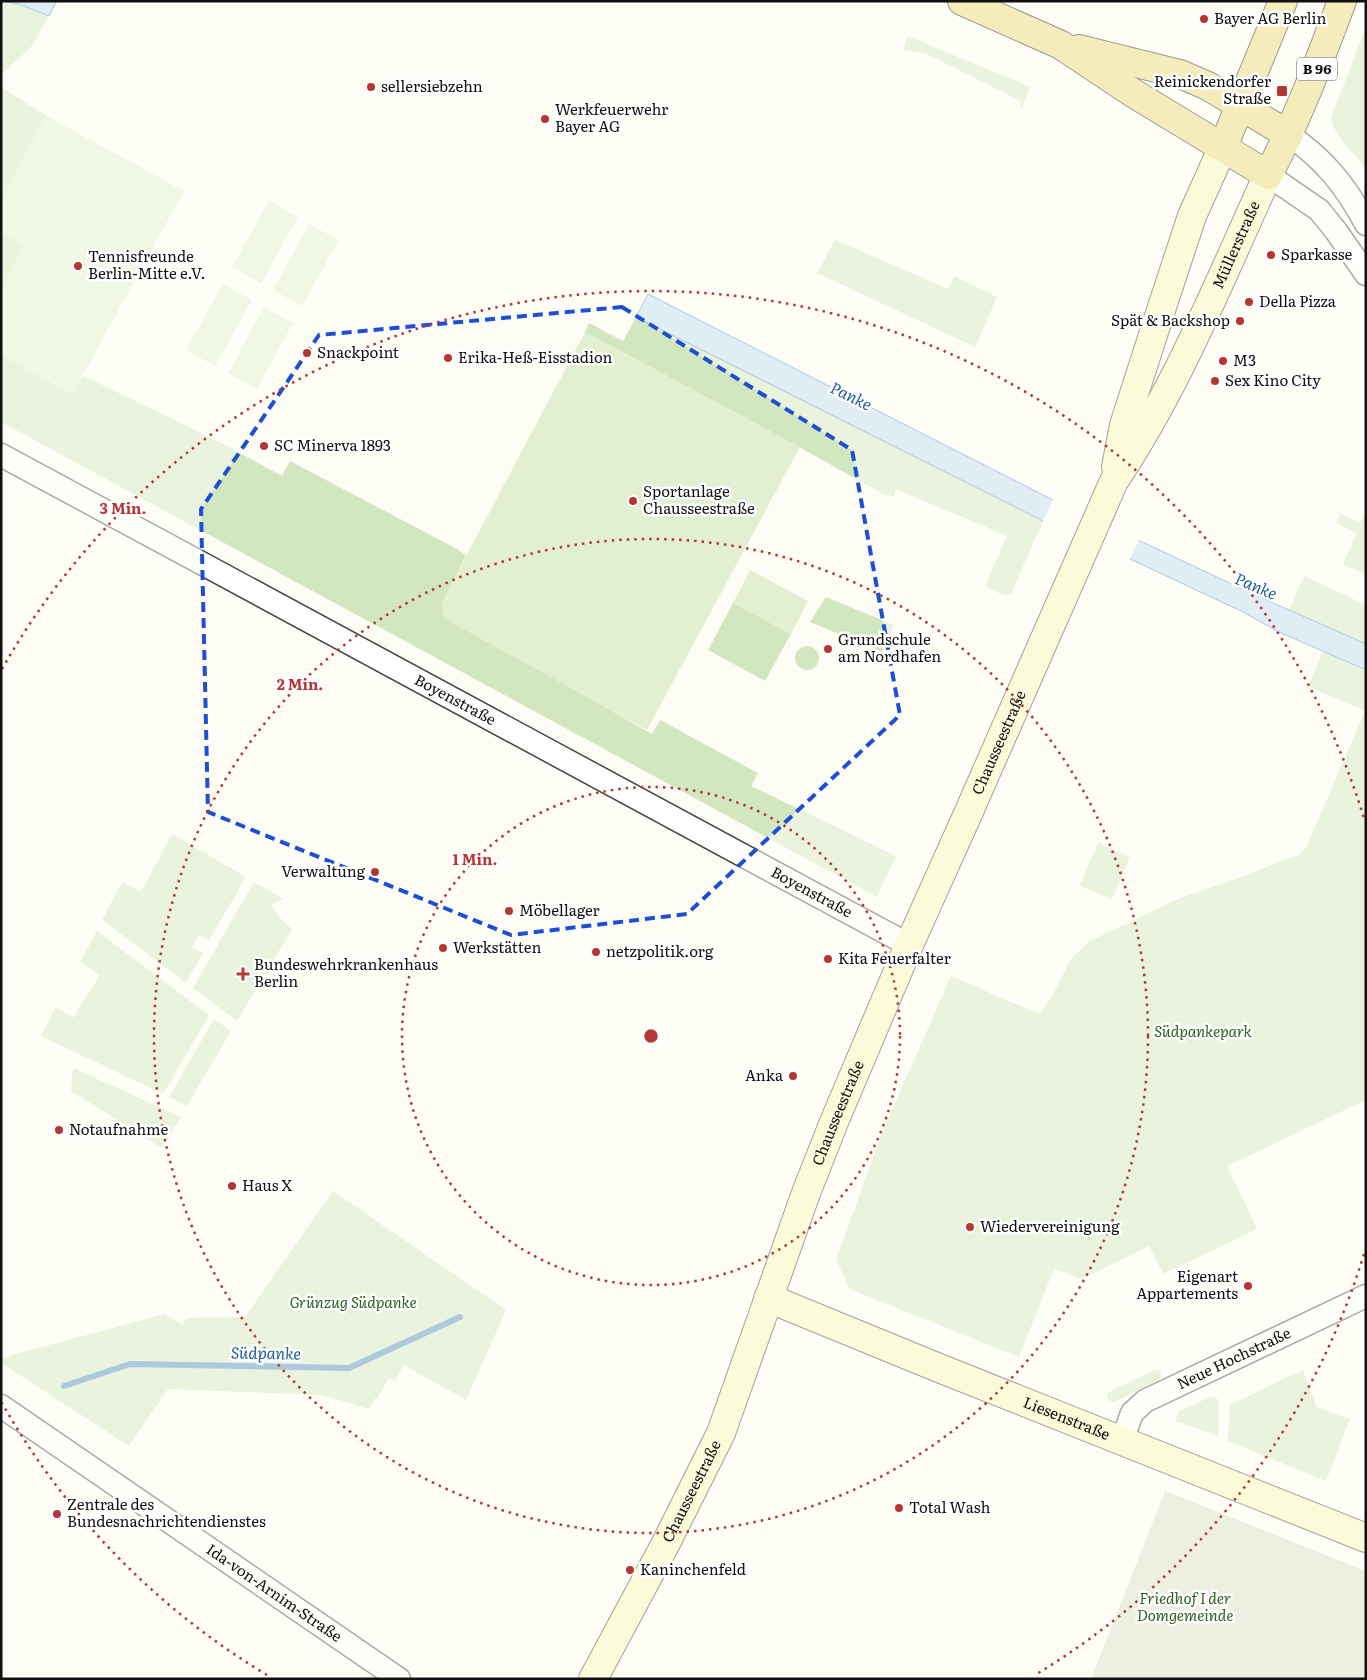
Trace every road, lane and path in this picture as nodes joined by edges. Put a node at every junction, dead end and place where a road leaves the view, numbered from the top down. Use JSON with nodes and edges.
{"nodes":[{"id":1,"x":962,"y":1,"type":"edge"},
{"id":2,"x":1283,"y":1,"type":"edge"},
{"id":3,"x":1342,"y":1,"type":"edge"},
{"id":4,"x":1061,"y":45,"type":"junction"},
{"id":5,"x":1241,"y":106,"type":"junction"},
{"id":6,"x":1289,"y":135,"type":"junction"},
{"id":7,"x":1223,"y":147,"type":"junction"},
{"id":8,"x":1268,"y":175,"type":"junction"},
{"id":9,"x":1364,"y":215,"type":"edge"},
{"id":10,"x":1366,"y":274,"type":"edge"},
{"id":11,"x":1,"y":455,"type":"edge"},
{"id":12,"x":1114,"y":481,"type":"junction"},
{"id":13,"x":1092,"y":532,"type":"joint"},
{"id":14,"x":908,"y":945,"type":"junction"},
{"id":15,"x":1366,"y":1296,"type":"edge"},
{"id":16,"x":768,"y":1298,"type":"junction"},
{"id":17,"x":1,"y":1406,"type":"edge"},
{"id":18,"x":1122,"y":1441,"type":"junction"},
{"id":19,"x":1366,"y":1538,"type":"edge"},
{"id":20,"x":399,"y":1679,"type":"edge"},
{"id":21,"x":593,"y":1679,"type":"edge"}],
"edges":[{"from":1,"to":4,"type":"main road"},
{"from":2,"to":5,"type":"main road","name":"Müllerstraße"},
{"from":3,"to":6,"type":"main road","name":"Müllerstraße","number":"B 96"},
{"from":4,"to":5,"type":"main road"},
{"from":4,"to":7,"type":"main road"},
{"from":5,"to":6,"type":"main road"},
{"from":5,"to":7,"type":"main road","name":"Müllerstraße"},
{"from":6,"to":8,"type":"main road","name":"Müllerstraße","number":"B 96"},
{"from":6,"to":9,"type":"street"},
{"from":7,"to":8,"type":"main road"},
{"from":7,"to":12,"type":"main road","name":"Müllerstraße"},
{"from":8,"to":10,"type":"street"},
{"from":8,"to":12,"type":"main road","name":"Müllerstraße"},
{"from":11,"to":14,"type":"street","name":"Boyenstraße"},
{"from":12,"to":13,"type":"main road","name":"Müllerstraße"},
{"from":13,"to":14,"type":"main road","name":"Chausseestraße"},
{"from":14,"to":16,"type":"main road","name":"Chausseestraße"},
{"from":15,"to":18,"type":"street","name":"Neue Hochstraße"},
{"from":16,"to":18,"type":"main road","name":"Liesenstraße"},
{"from":16,"to":21,"type":"main road","name":"Chausseestraße"},
{"from":17,"to":20,"type":"street","name":"Ida-von-Arnim-Straße"},
{"from":18,"to":19,"type":"main road","name":"Liesenstraße"}]}
